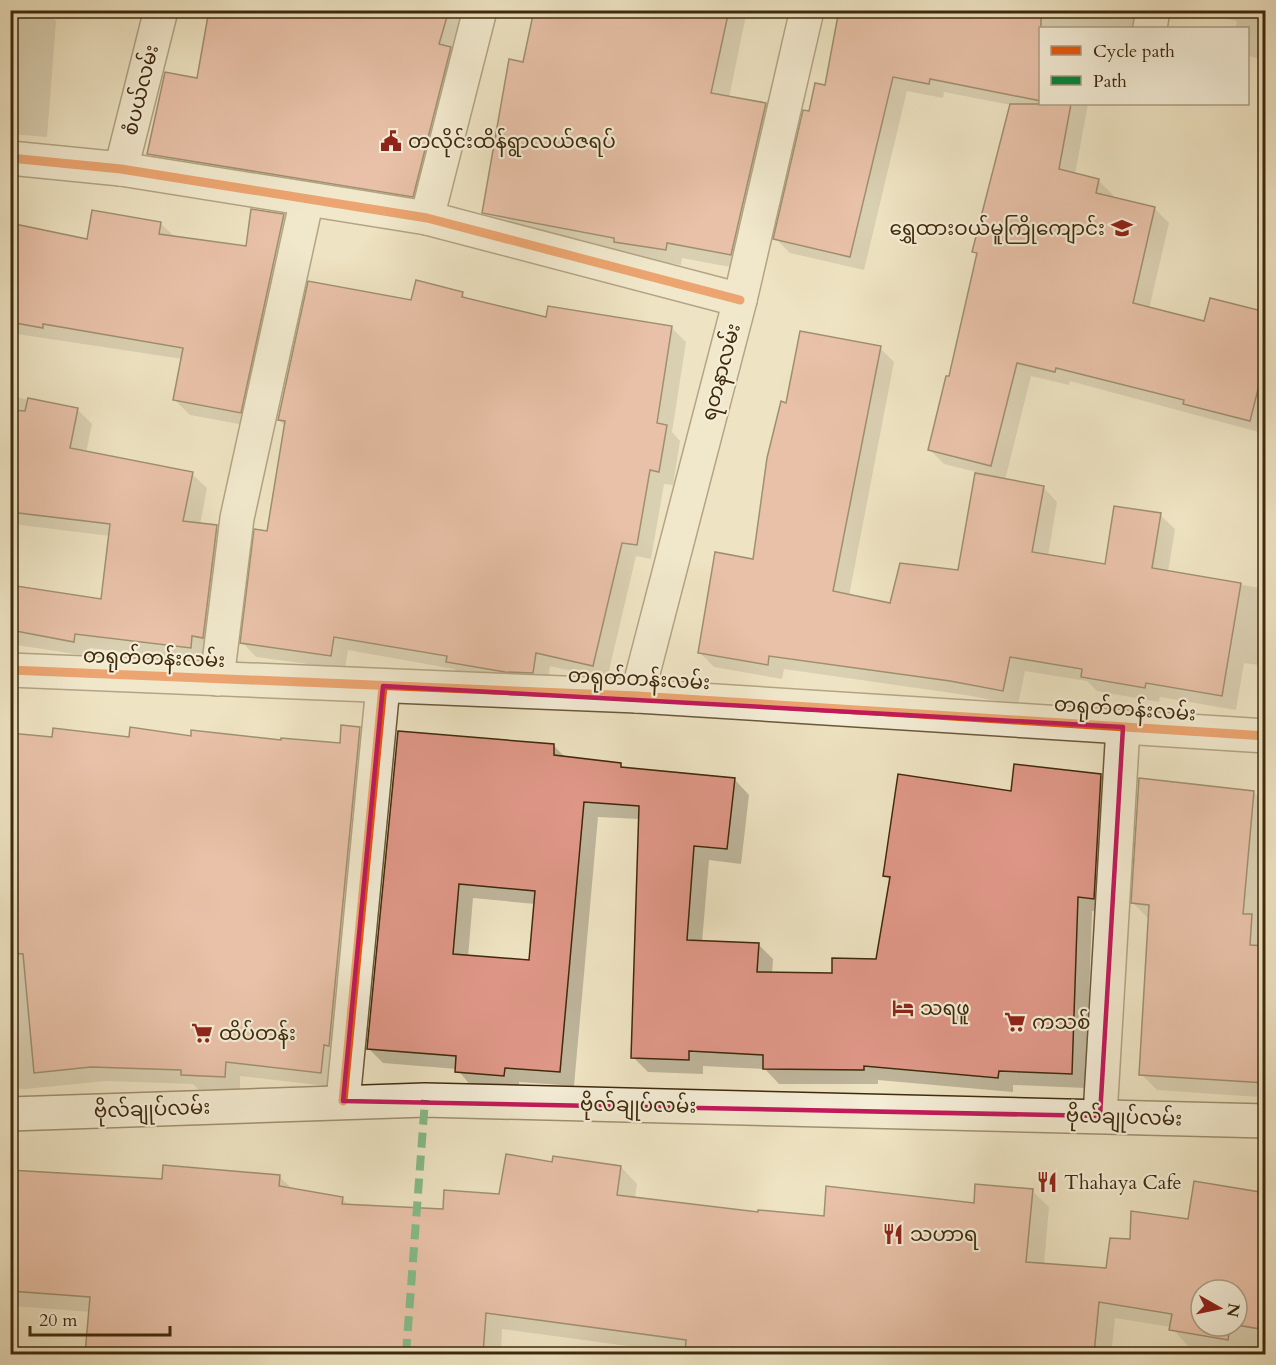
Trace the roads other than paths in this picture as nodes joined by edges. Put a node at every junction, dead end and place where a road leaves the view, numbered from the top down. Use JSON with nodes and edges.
{"nodes":[{"id":1,"x":161,"y":10,"type":"edge"},
{"id":2,"x":480,"y":10,"type":"edge"},
{"id":3,"x":807,"y":10,"type":"edge"},
{"id":4,"x":1154,"y":10,"type":"edge"},
{"id":5,"x":1150,"y":27,"type":"edge"},
{"id":6,"x":10,"y":158,"type":"edge"},
{"id":7,"x":121,"y":169,"type":"junction"},
{"id":8,"x":307,"y":199,"type":"junction"},
{"id":9,"x":427,"y":218,"type":"junction"},
{"id":10,"x":740,"y":300,"type":"junction"},
{"id":11,"x":10,"y":670,"type":"edge"},
{"id":12,"x":217,"y":679,"type":"junction"},
{"id":13,"x":383,"y":686,"type":"junction"},
{"id":14,"x":637,"y":696,"type":"junction"},
{"id":15,"x":1123,"y":727,"type":"junction"},
{"id":16,"x":1266,"y":736,"type":"edge"},
{"id":17,"x":343,"y":1101,"type":"junction"},
{"id":18,"x":10,"y":1114,"type":"edge"},
{"id":19,"x":1100,"y":1116,"type":"junction"},
{"id":20,"x":1266,"y":1121,"type":"edge"}],
"edges":[{"from":1,"to":7,"type":"street","name":"စံပယ်လမ်း"},
{"from":2,"to":9,"type":"street"},
{"from":3,"to":10,"type":"street","name":"ရတနာလမ်း"},
{"from":4,"to":5,"type":"street"},
{"from":6,"to":7,"type":"street"},
{"from":7,"to":8,"type":"street"},
{"from":8,"to":9,"type":"street"},
{"from":8,"to":12,"type":"street"},
{"from":9,"to":10,"type":"street"},
{"from":10,"to":14,"type":"street","name":"ရတနာလမ်း"},
{"from":11,"to":12,"type":"street","name":"တရုတ်တန်းလမ်း"},
{"from":12,"to":13,"type":"street","name":"တရုတ်တန်းလမ်း"},
{"from":13,"to":14,"type":"street","name":"တရုတ်တန်းလမ်း"},
{"from":13,"to":17,"type":"street"},
{"from":14,"to":15,"type":"street","name":"တရုတ်တန်းလမ်း"},
{"from":15,"to":16,"type":"street","name":"တရုတ်တန်းလမ်း"},
{"from":15,"to":19,"type":"street"},
{"from":17,"to":18,"type":"street","name":"ဗိုလ်ချုပ်လမ်း"},
{"from":17,"to":19,"type":"street","name":"ဗိုလ်ချုပ်လမ်း"},
{"from":19,"to":20,"type":"street","name":"ဗိုလ်ချုပ်လမ်း"}]}
